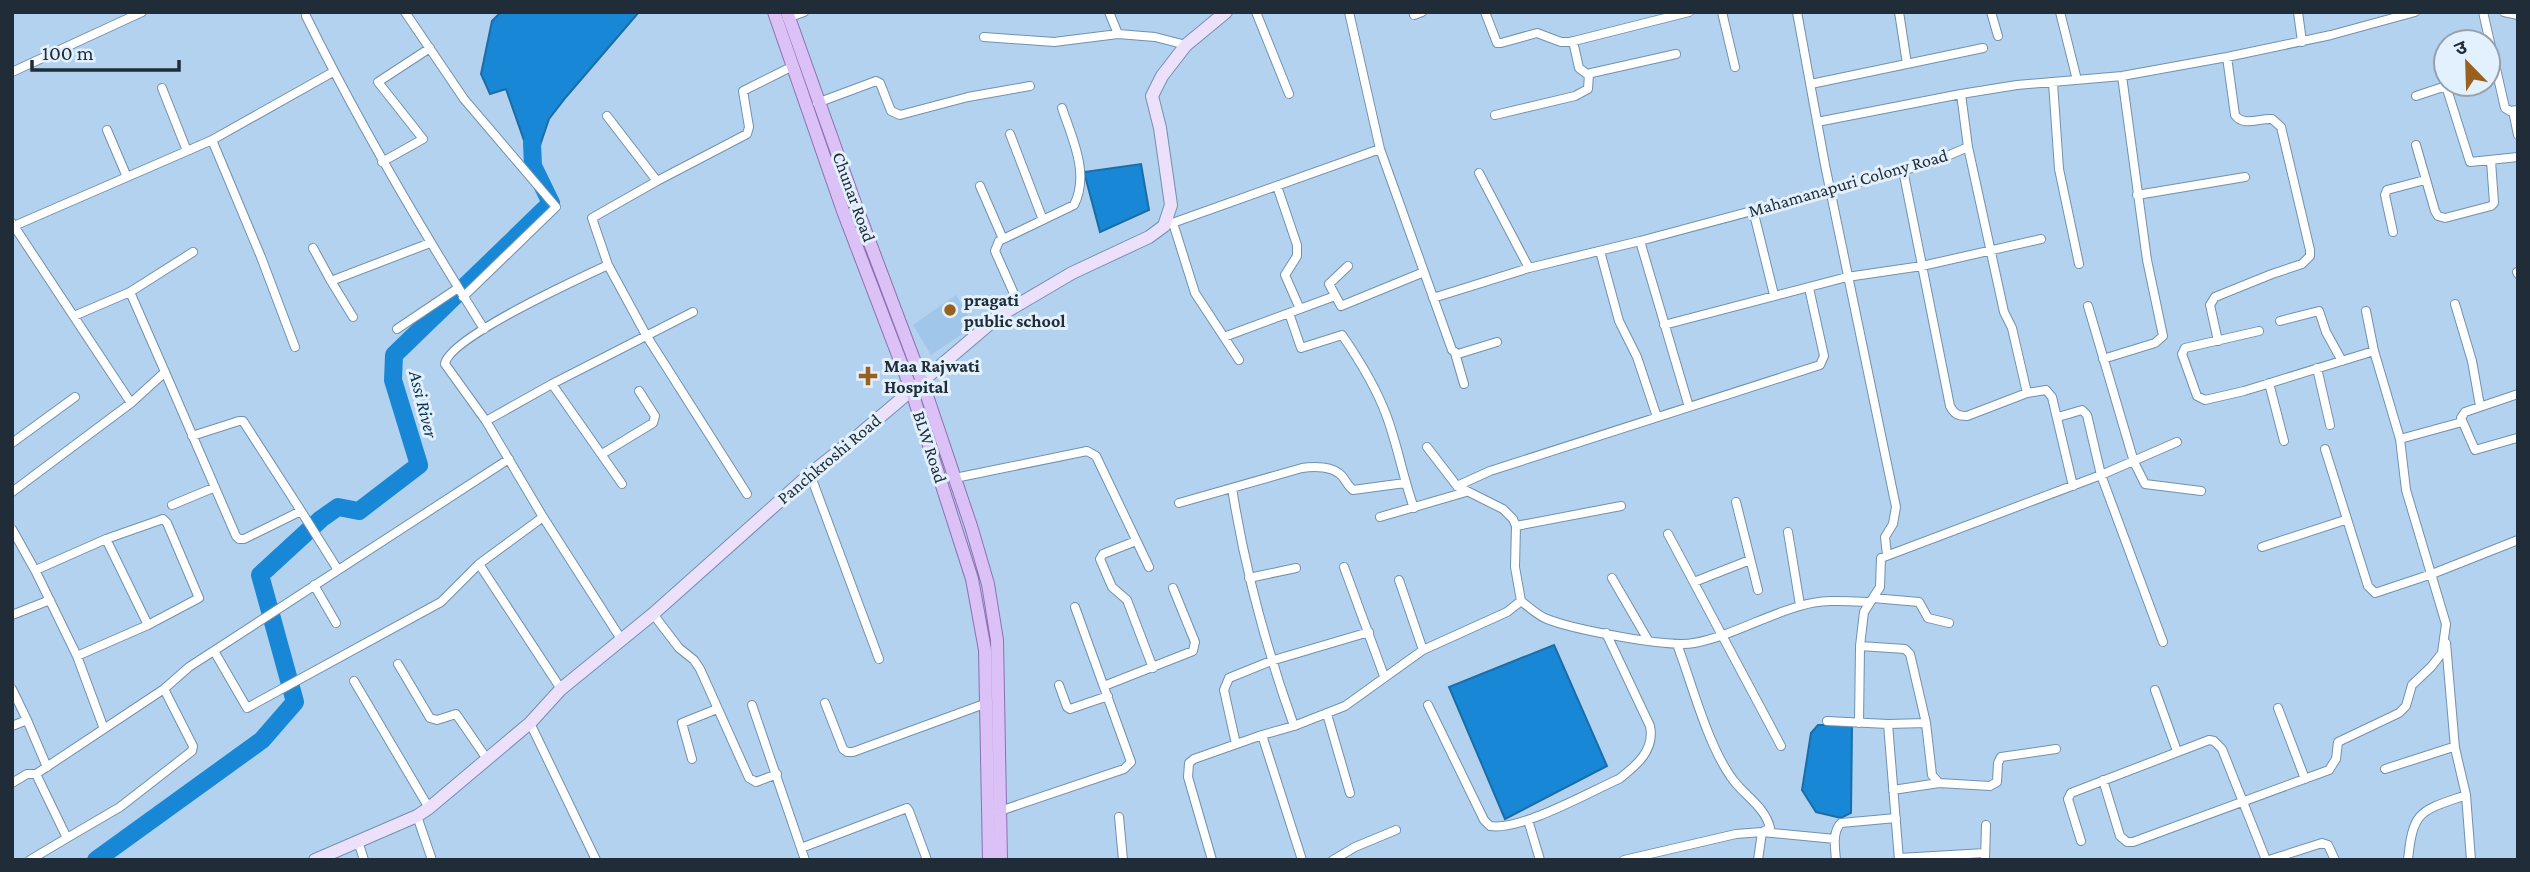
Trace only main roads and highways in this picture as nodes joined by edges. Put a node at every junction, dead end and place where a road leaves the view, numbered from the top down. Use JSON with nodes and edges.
{"nodes":[{"id":1,"x":782,"y":16,"type":"edge"},
{"id":2,"x":814,"y":105,"type":"junction"},
{"id":3,"x":993,"y":813,"type":"junction"},
{"id":4,"x":989,"y":860,"type":"edge"},
{"id":5,"x":1001,"y":860,"type":"edge"}],
"edges":[{"from":1,"to":2,"type":"main road","name":"Chunar Road"},
{"from":1,"to":2,"type":"main road","name":"BLW Road"},
{"from":2,"to":3,"type":"main road","name":"BLW Road"},
{"from":2,"to":3,"type":"main road","name":"Chunar Road"},
{"from":3,"to":4,"type":"main road","name":"BLW Road"},
{"from":3,"to":5,"type":"main road"}]}
